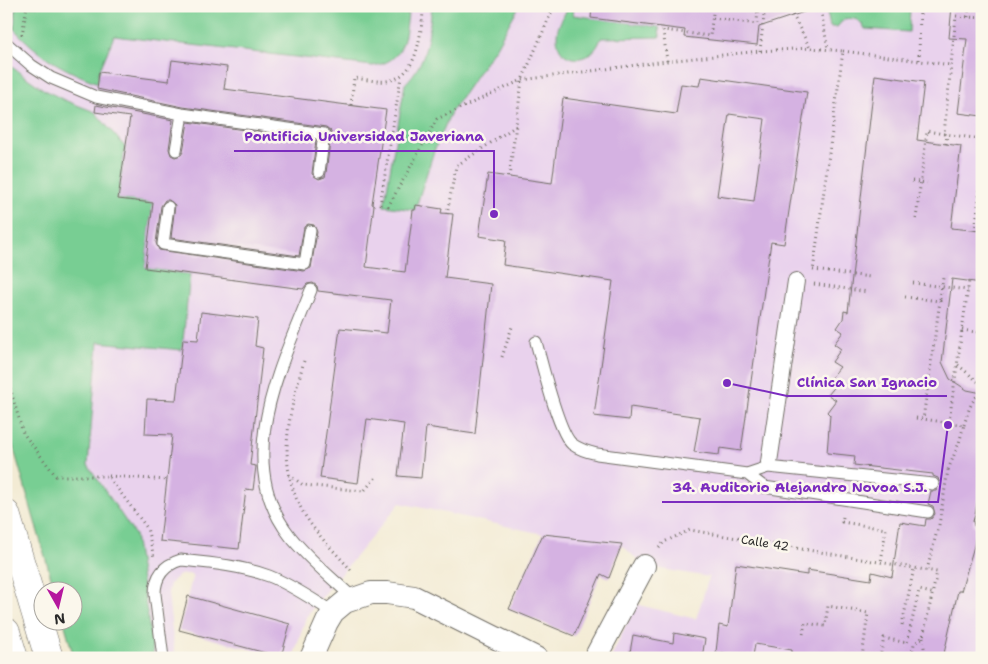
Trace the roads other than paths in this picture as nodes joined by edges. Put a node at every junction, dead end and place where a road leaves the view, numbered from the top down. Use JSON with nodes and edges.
{"nodes":[{"id":1,"x":6,"y":43,"type":"edge"},
{"id":2,"x":182,"y":114,"type":"junction"},
{"id":3,"x":176,"y":150,"type":"dead end"},
{"id":4,"x":319,"y":172,"type":"dead end"},
{"id":5,"x":168,"y":207,"type":"dead end"},
{"id":6,"x":310,"y":231,"type":"dead end"},
{"id":7,"x":796,"y":282,"type":"dead end"},
{"id":8,"x":311,"y":290,"type":"dead end"},
{"id":9,"x":536,"y":342,"type":"dead end"},
{"id":10,"x":769,"y":462,"type":"dead end"},
{"id":11,"x":747,"y":474,"type":"junction"},
{"id":12,"x":933,"y":484,"type":"dead end"},
{"id":13,"x":928,"y":512,"type":"dead end"},
{"id":14,"x":6,"y":514,"type":"edge"},
{"id":15,"x":644,"y":566,"type":"road end"},
{"id":16,"x":362,"y":595,"type":"junction"},
{"id":17,"x":334,"y":612,"type":"junction"},
{"id":18,"x":6,"y":632,"type":"edge"},
{"id":19,"x":14,"y":658,"type":"edge"},
{"id":20,"x":49,"y":658,"type":"edge"},
{"id":21,"x":163,"y":658,"type":"edge"},
{"id":22,"x":311,"y":658,"type":"edge"},
{"id":23,"x":536,"y":658,"type":"edge"},
{"id":24,"x":595,"y":658,"type":"edge"}],
"edges":[{"from":1,"to":2,"type":"lane"},
{"from":2,"to":3,"type":"lane"},
{"from":2,"to":4,"type":"lane"},
{"from":5,"to":6,"type":"lane"},
{"from":7,"to":10,"type":"street"},
{"from":8,"to":16,"type":"lane"},
{"from":9,"to":11,"type":"lane"},
{"from":11,"to":12,"type":"lane"},
{"from":11,"to":13,"type":"lane"},
{"from":14,"to":20,"type":"main road"},
{"from":15,"to":24,"type":"street"},
{"from":16,"to":17,"type":"street"},
{"from":16,"to":23,"type":"street"},
{"from":17,"to":21,"type":"lane"},
{"from":17,"to":22,"type":"street"},
{"from":18,"to":19,"type":"main road"}]}
